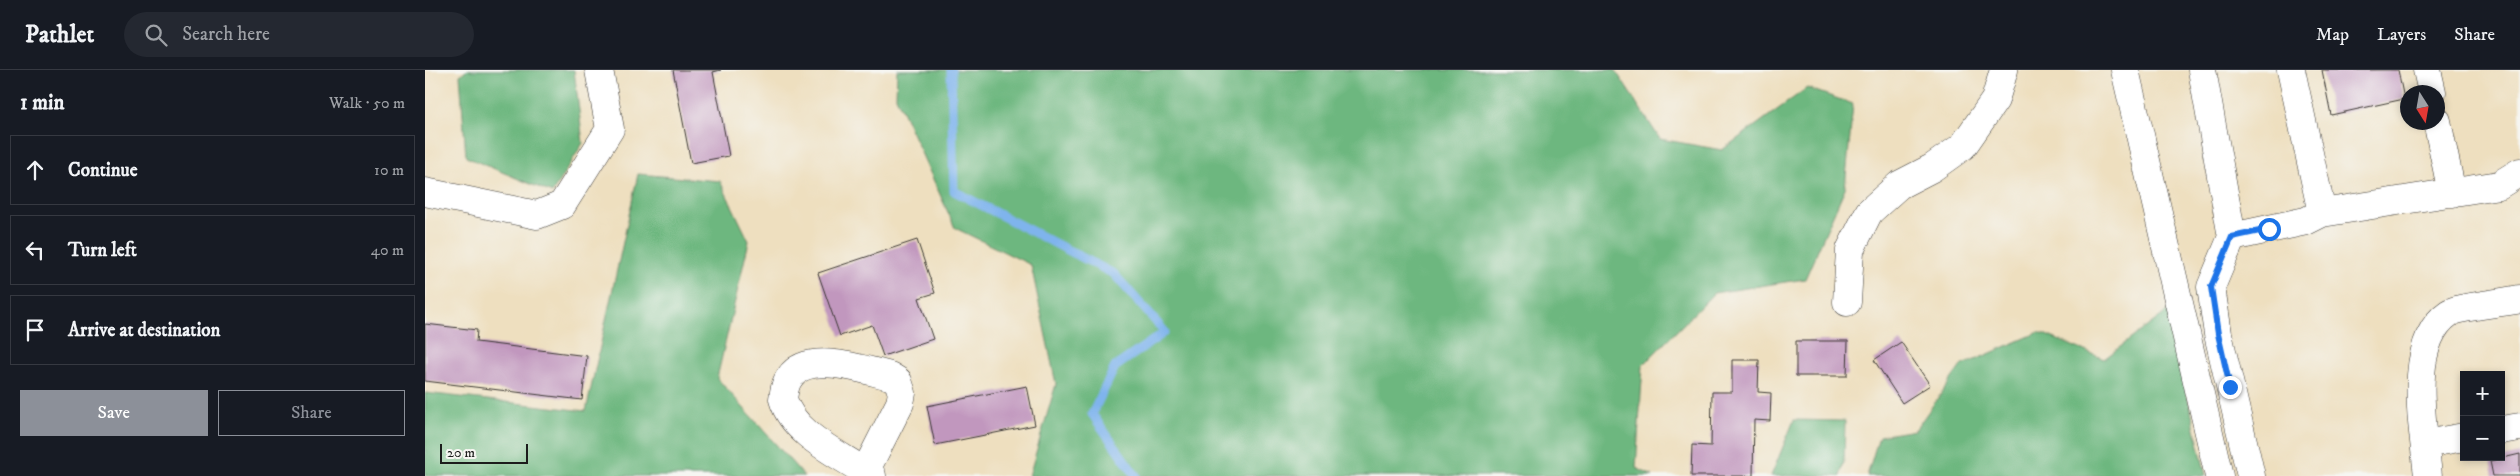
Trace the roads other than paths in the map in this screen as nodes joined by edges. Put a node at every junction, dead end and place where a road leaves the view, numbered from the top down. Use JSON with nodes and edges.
{"nodes":[{"id":1,"x":599,"y":70,"type":"edge"},
{"id":2,"x":2004,"y":70,"type":"edge"},
{"id":3,"x":2125,"y":70,"type":"edge"},
{"id":4,"x":2202,"y":70,"type":"edge"},
{"id":5,"x":2291,"y":70,"type":"edge"},
{"id":6,"x":2427,"y":70,"type":"edge"},
{"id":7,"x":2430,"y":85,"type":"edge"},
{"id":8,"x":2439,"y":130,"type":"edge"},
{"id":9,"x":2520,"y":172,"type":"edge"},
{"id":10,"x":425,"y":192,"type":"edge"},
{"id":11,"x":2453,"y":192,"type":"junction"},
{"id":12,"x":2322,"y":214,"type":"junction"},
{"id":13,"x":2232,"y":237,"type":"junction"},
{"id":14,"x":2520,"y":299,"type":"edge"},
{"id":15,"x":1847,"y":302,"type":"dead end"},
{"id":16,"x":2520,"y":426,"type":"edge"},
{"id":17,"x":2505,"y":429,"type":"edge"},
{"id":18,"x":2460,"y":438,"type":"edge"},
{"id":19,"x":2425,"y":444,"type":"junction"},
{"id":20,"x":868,"y":474,"type":"edge"},
{"id":21,"x":2219,"y":476,"type":"edge"},
{"id":22,"x":2251,"y":476,"type":"edge"},
{"id":23,"x":2427,"y":476,"type":"edge"}],
"edges":[{"from":1,"to":10,"type":"lane"},
{"from":2,"to":15,"type":"lane"},
{"from":3,"to":21,"type":"lane"},
{"from":4,"to":13,"type":"lane"},
{"from":5,"to":12,"type":"lane"},
{"from":6,"to":7,"type":"lane"},
{"from":8,"to":11,"type":"lane"},
{"from":9,"to":11,"type":"lane"},
{"from":11,"to":12,"type":"lane"},
{"from":12,"to":13,"type":"lane"},
{"from":13,"to":22,"type":"lane"},
{"from":14,"to":19,"type":"lane"},
{"from":16,"to":17,"type":"lane"},
{"from":18,"to":19,"type":"lane"},
{"from":19,"to":23,"type":"lane"},
{"from":20,"to":20,"type":"lane"}]}
